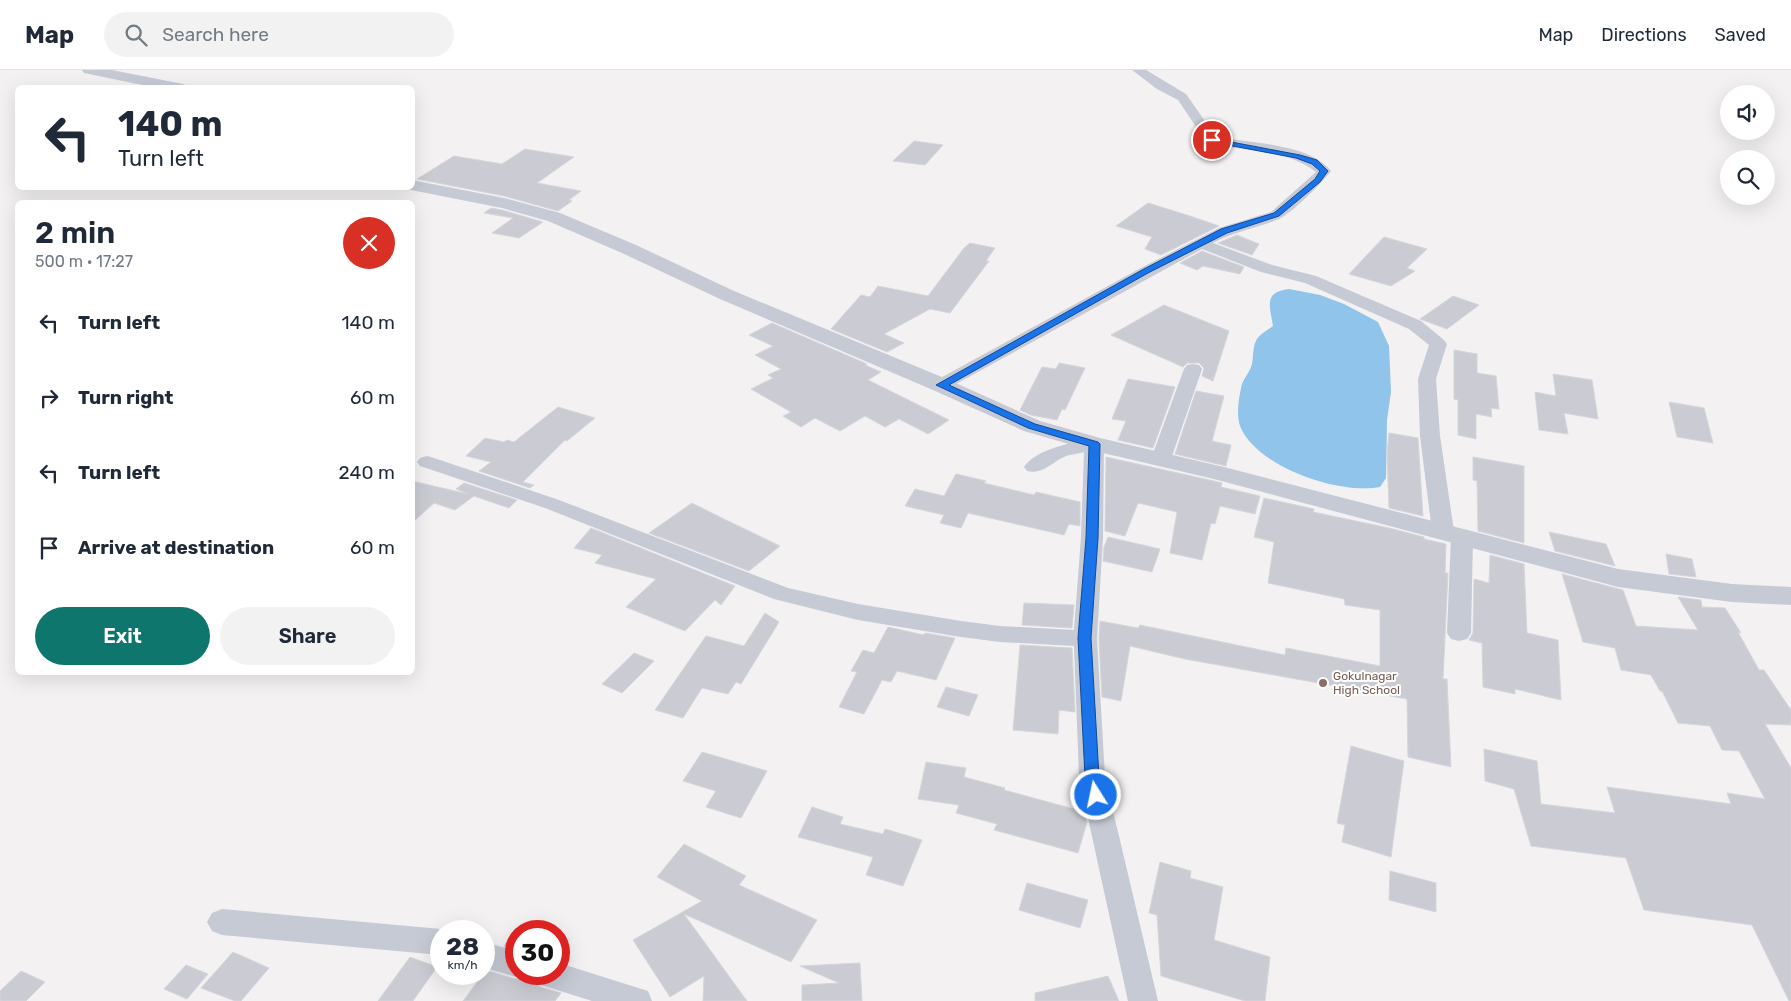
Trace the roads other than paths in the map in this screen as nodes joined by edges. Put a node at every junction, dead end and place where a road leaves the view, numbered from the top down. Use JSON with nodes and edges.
{"nodes":[{"id":1,"x":89,"y":70,"type":"edge"},
{"id":2,"x":1138,"y":70,"type":"edge"},
{"id":3,"x":167,"y":85,"type":"edge"},
{"id":4,"x":415,"y":187,"type":"edge"},
{"id":5,"x":1201,"y":243,"type":"junction"},
{"id":6,"x":1193,"y":369,"type":"dead end"},
{"id":7,"x":941,"y":385,"type":"junction"},
{"id":8,"x":1094,"y":444,"type":"junction"},
{"id":9,"x":1161,"y":459,"type":"junction"},
{"id":10,"x":427,"y":462,"type":"dead end"},
{"id":11,"x":1034,"y":467,"type":"dead end"},
{"id":12,"x":1452,"y":534,"type":"junction"},
{"id":13,"x":1791,"y":596,"type":"edge"},
{"id":14,"x":1459,"y":633,"type":"dead end"},
{"id":15,"x":1085,"y":638,"type":"junction"},
{"id":16,"x":222,"y":922,"type":"dead end"},
{"id":17,"x":430,"y":941,"type":"edge"},
{"id":18,"x":570,"y":980,"type":"edge"},
{"id":19,"x":637,"y":1001,"type":"edge"},
{"id":20,"x":1143,"y":1001,"type":"edge"}],
"edges":[{"from":1,"to":3,"type":"street"},
{"from":2,"to":5,"type":"street"},
{"from":4,"to":7,"type":"street"},
{"from":5,"to":7,"type":"street"},
{"from":5,"to":12,"type":"street"},
{"from":6,"to":9,"type":"street"},
{"from":7,"to":8,"type":"street"},
{"from":8,"to":9,"type":"street"},
{"from":8,"to":11,"type":"street"},
{"from":8,"to":15,"type":"street"},
{"from":9,"to":12,"type":"street"},
{"from":10,"to":15,"type":"street"},
{"from":12,"to":13,"type":"street"},
{"from":12,"to":14,"type":"street"},
{"from":15,"to":20,"type":"street"},
{"from":16,"to":17,"type":"street"},
{"from":18,"to":19,"type":"street"}]}
